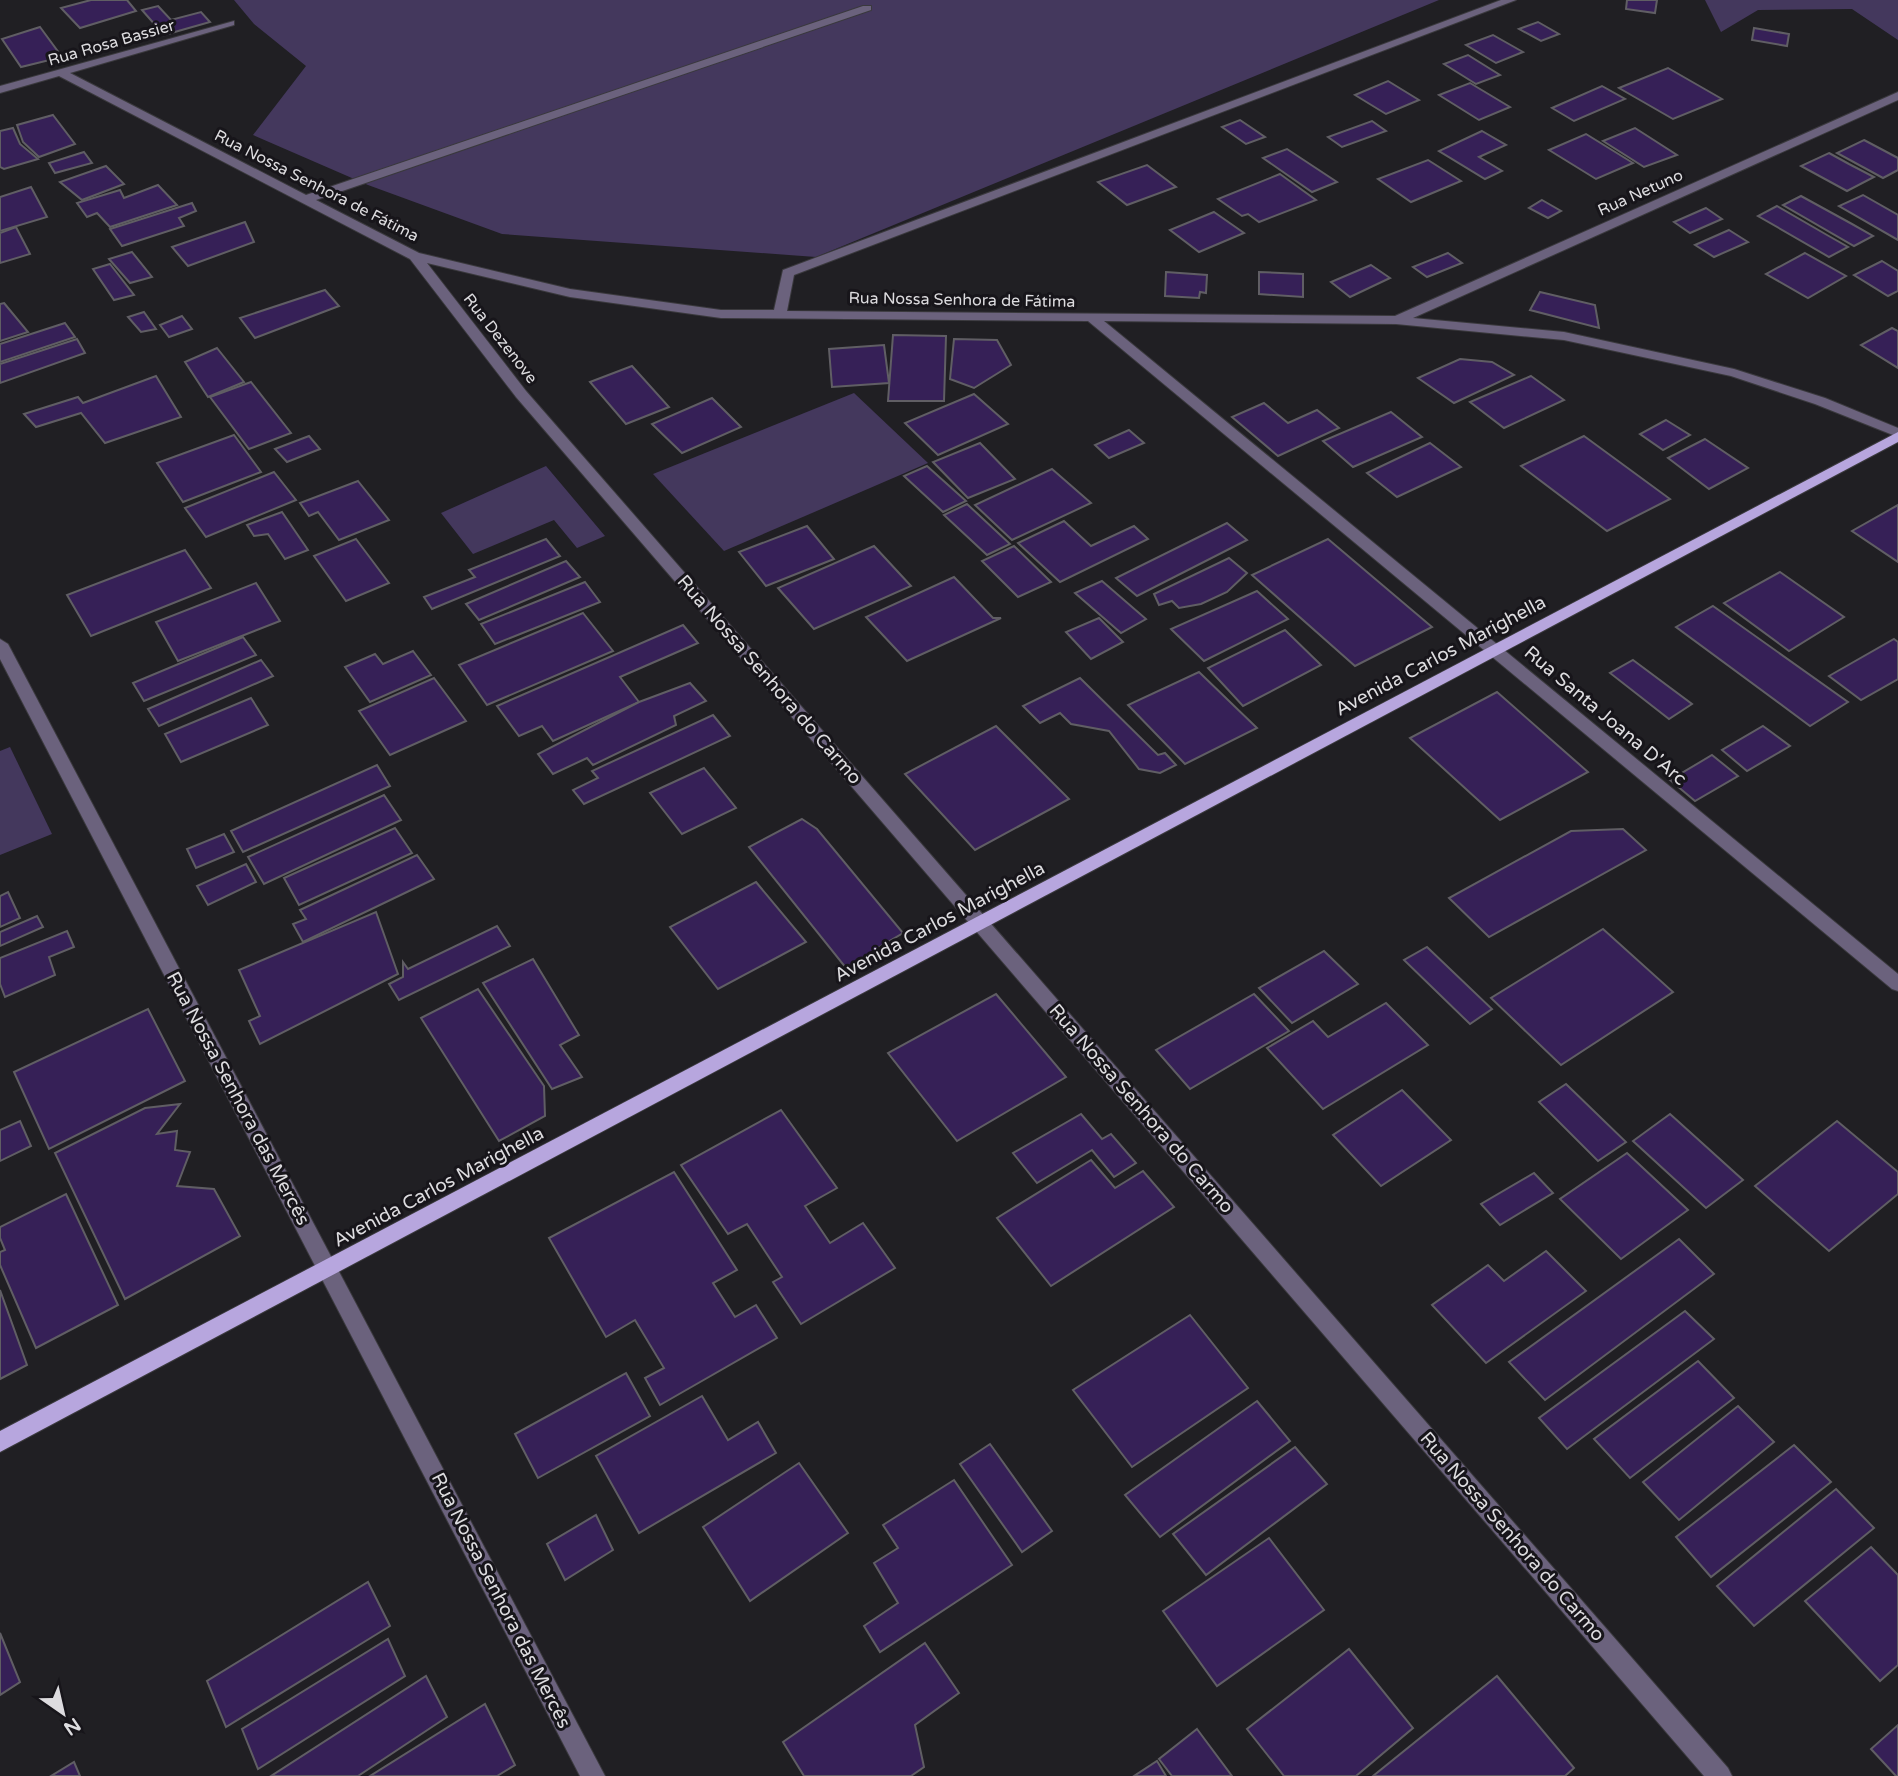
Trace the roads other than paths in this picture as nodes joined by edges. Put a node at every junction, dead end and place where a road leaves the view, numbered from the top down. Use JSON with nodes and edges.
{"nodes":[{"id":1,"x":1511,"y":0,"type":"edge"},
{"id":2,"x":867,"y":8,"type":"dead end"},
{"id":3,"x":230,"y":23,"type":"dead end"},
{"id":4,"x":61,"y":73,"type":"junction"},
{"id":5,"x":0,"y":90,"type":"edge"},
{"id":6,"x":1898,"y":96,"type":"edge"},
{"id":7,"x":306,"y":199,"type":"junction"},
{"id":8,"x":415,"y":256,"type":"junction"},
{"id":9,"x":780,"y":314,"type":"junction"},
{"id":10,"x":1092,"y":318,"type":"junction"},
{"id":11,"x":1396,"y":320,"type":"junction"},
{"id":12,"x":1898,"y":435,"type":"edge"},
{"id":13,"x":562,"y":440,"type":"joint"},
{"id":14,"x":0,"y":644,"type":"edge"},
{"id":15,"x":1495,"y":650,"type":"junction"},
{"id":16,"x":982,"y":923,"type":"junction"},
{"id":17,"x":1898,"y":984,"type":"edge"},
{"id":18,"x":328,"y":1267,"type":"junction"},
{"id":19,"x":0,"y":1442,"type":"edge"},
{"id":20,"x":593,"y":1776,"type":"edge"},
{"id":21,"x":1720,"y":1776,"type":"edge"}],
"edges":[{"from":1,"to":9,"type":"street"},
{"from":2,"to":7,"type":"street"},
{"from":3,"to":4,"type":"street","name":"Rua Rosa Bassier"},
{"from":4,"to":5,"type":"street","name":"Rua Rosa Bassier"},
{"from":4,"to":7,"type":"street","name":"Rua Nossa Senhora de Fátima"},
{"from":6,"to":11,"type":"street","name":"Rua Netuno"},
{"from":7,"to":8,"type":"street","name":"Rua Nossa Senhora de Fátima"},
{"from":8,"to":9,"type":"street","name":"Rua Nossa Senhora de Fátima"},
{"from":8,"to":13,"type":"street","name":"Rua Dezenove"},
{"from":9,"to":10,"type":"street","name":"Rua Nossa Senhora de Fátima"},
{"from":10,"to":11,"type":"street","name":"Rua Nossa Senhora de Fátima"},
{"from":10,"to":15,"type":"street","name":"Rua Santa Joana D'Arc"},
{"from":11,"to":12,"type":"street","name":"Rua Nossa Senhora de Fátima"},
{"from":12,"to":15,"type":"main road","name":"Avenida Carlos Marighella"},
{"from":13,"to":16,"type":"street","name":"Rua Nossa Senhora do Carmo"},
{"from":14,"to":18,"type":"street","name":"Rua Nossa Senhora das Mercês"},
{"from":15,"to":16,"type":"main road","name":"Avenida Carlos Marighella"},
{"from":15,"to":17,"type":"street","name":"Rua Santa Joana D'Arc"},
{"from":16,"to":18,"type":"main road","name":"Avenida Carlos Marighella"},
{"from":16,"to":21,"type":"street","name":"Rua Nossa Senhora do Carmo"},
{"from":18,"to":19,"type":"main road","name":"Avenida Carlos Marighella"},
{"from":18,"to":20,"type":"street","name":"Rua Nossa Senhora das Mercês"}]}
